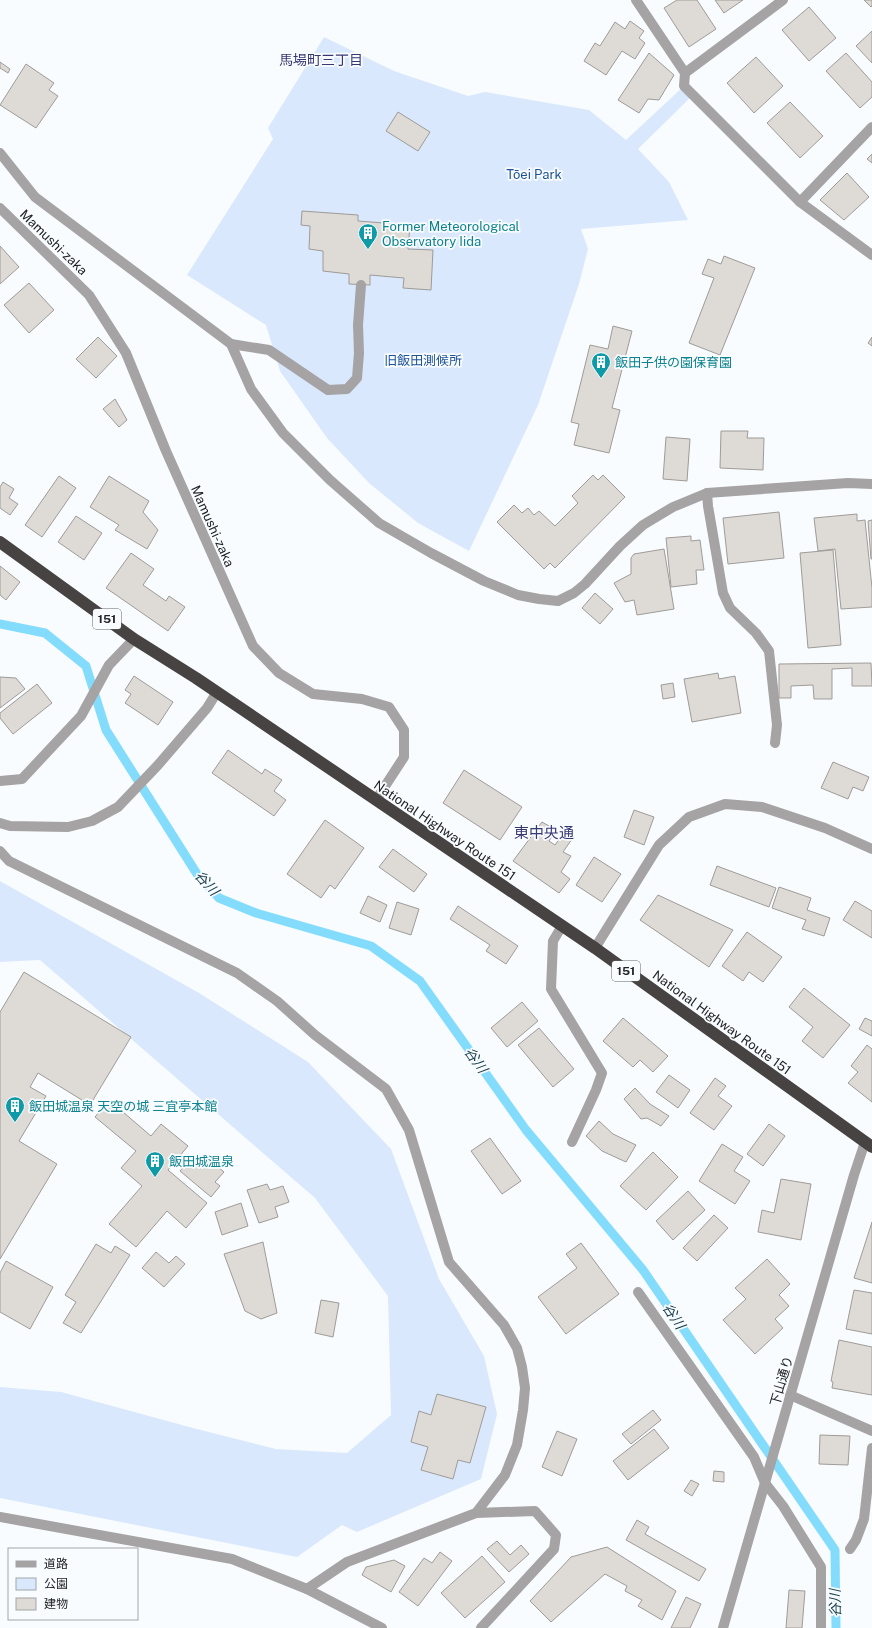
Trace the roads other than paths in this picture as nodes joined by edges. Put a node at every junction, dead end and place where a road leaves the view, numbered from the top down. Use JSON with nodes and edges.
{"nodes":[{"id":1,"x":636,"y":0,"type":"edge"},
{"id":2,"x":784,"y":0,"type":"edge"},
{"id":3,"x":685,"y":73,"type":"junction"},
{"id":4,"x":872,"y":128,"type":"edge"},
{"id":5,"x":0,"y":153,"type":"edge"},
{"id":6,"x":800,"y":202,"type":"junction"},
{"id":7,"x":0,"y":208,"type":"edge"},
{"id":8,"x":872,"y":255,"type":"edge"},
{"id":9,"x":361,"y":285,"type":"dead end"},
{"id":10,"x":231,"y":344,"type":"junction"},
{"id":11,"x":872,"y":484,"type":"edge"},
{"id":12,"x":707,"y":494,"type":"junction"},
{"id":13,"x":0,"y":542,"type":"edge"},
{"id":14,"x":134,"y":639,"type":"junction"},
{"id":15,"x":217,"y":692,"type":"junction"},
{"id":16,"x":775,"y":743,"type":"dead end"},
{"id":17,"x":0,"y":781,"type":"edge"},
{"id":18,"x":376,"y":800,"type":"junction"},
{"id":19,"x":0,"y":823,"type":"edge"},
{"id":20,"x":872,"y":849,"type":"edge"},
{"id":21,"x":0,"y":851,"type":"edge"},
{"id":22,"x":562,"y":926,"type":"junction"},
{"id":23,"x":595,"y":948,"type":"junction"},
{"id":24,"x":572,"y":1142,"type":"dead end"},
{"id":25,"x":869,"y":1145,"type":"edge"},
{"id":26,"x":638,"y":1292,"type":"dead end"},
{"id":27,"x":790,"y":1396,"type":"junction"},
{"id":28,"x":872,"y":1431,"type":"edge"},
{"id":29,"x":872,"y":1448,"type":"edge"},
{"id":30,"x":766,"y":1480,"type":"junction"},
{"id":31,"x":476,"y":1513,"type":"junction"},
{"id":32,"x":0,"y":1517,"type":"edge"},
{"id":33,"x":850,"y":1549,"type":"dead end"},
{"id":34,"x":307,"y":1588,"type":"junction"},
{"id":35,"x":372,"y":1625,"type":"edge"},
{"id":36,"x":382,"y":1628,"type":"edge"},
{"id":37,"x":481,"y":1628,"type":"edge"},
{"id":38,"x":723,"y":1628,"type":"edge"},
{"id":39,"x":821,"y":1628,"type":"edge"}],
"edges":[{"from":1,"to":3,"type":"street"},
{"from":2,"to":3,"type":"street"},
{"from":3,"to":6,"type":"street"},
{"from":4,"to":6,"type":"street"},
{"from":5,"to":10,"type":"street"},
{"from":6,"to":8,"type":"street"},
{"from":7,"to":18,"type":"street","name":"Mamushi-zaka"},
{"from":9,"to":10,"type":"street"},
{"from":10,"to":12,"type":"street"},
{"from":11,"to":12,"type":"street"},
{"from":12,"to":16,"type":"street"},
{"from":13,"to":14,"type":"highway","name":"National Highway Route 151","number":"151"},
{"from":14,"to":15,"type":"highway","name":"National Highway Route 151","number":"151"},
{"from":14,"to":17,"type":"street"},
{"from":15,"to":18,"type":"highway","name":"National Highway Route 151","number":"151"},
{"from":15,"to":19,"type":"street"},
{"from":18,"to":22,"type":"highway","name":"National Highway Route 151","number":"151"},
{"from":20,"to":23,"type":"street"},
{"from":21,"to":31,"type":"street"},
{"from":22,"to":23,"type":"highway","name":"National Highway Route 151","number":"151"},
{"from":22,"to":24,"type":"street"},
{"from":23,"to":25,"type":"highway","name":"National Highway Route 151","number":"151"},
{"from":25,"to":27,"type":"street","name":"下山通り"},
{"from":26,"to":30,"type":"street"},
{"from":27,"to":28,"type":"street"},
{"from":27,"to":30,"type":"street","name":"下山通り"},
{"from":29,"to":33,"type":"street"},
{"from":30,"to":38,"type":"street","name":"下山通り"},
{"from":30,"to":39,"type":"street"},
{"from":31,"to":34,"type":"street"},
{"from":31,"to":37,"type":"street"},
{"from":32,"to":34,"type":"street"},
{"from":34,"to":35,"type":"street"},
{"from":35,"to":36,"type":"street"}]}
